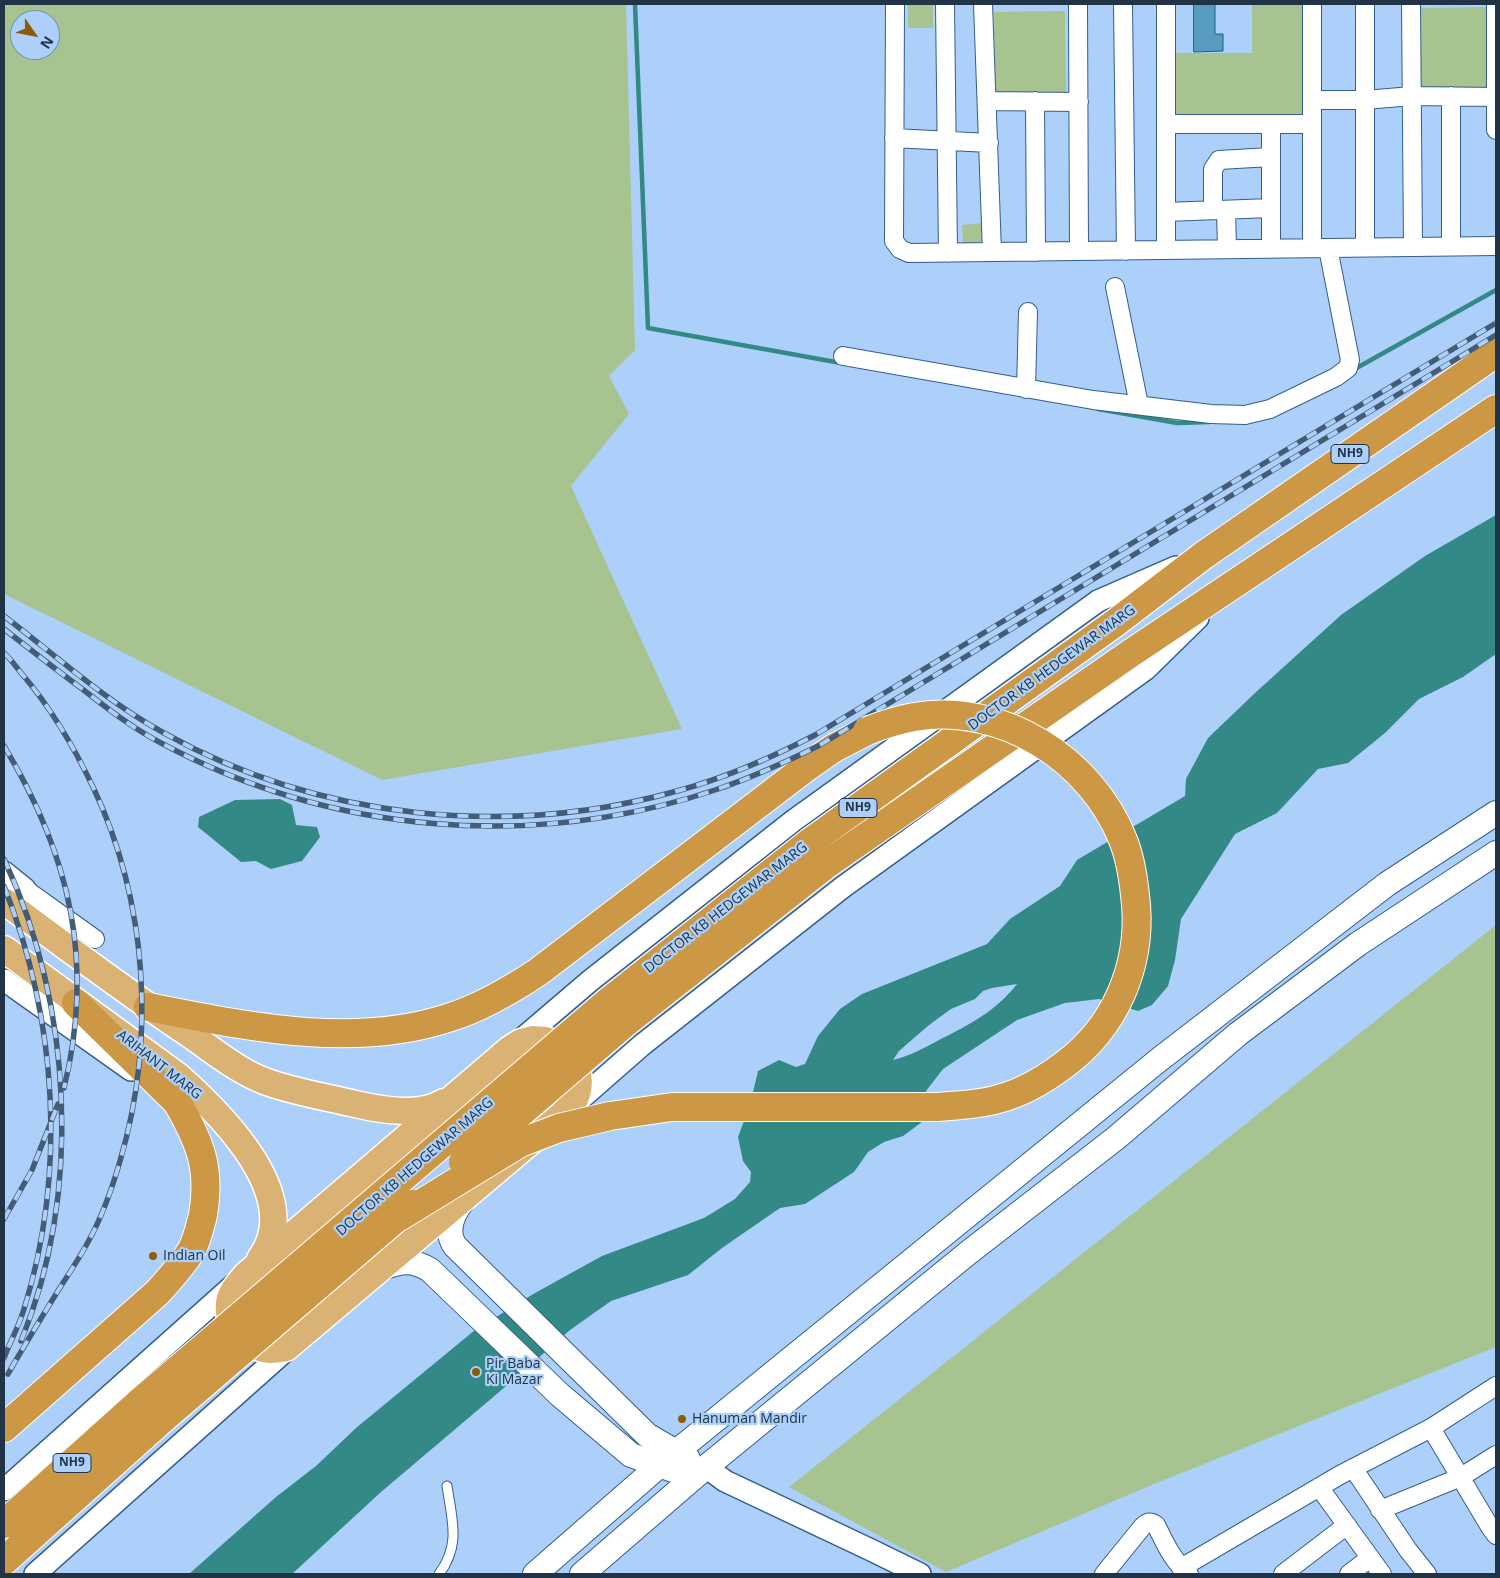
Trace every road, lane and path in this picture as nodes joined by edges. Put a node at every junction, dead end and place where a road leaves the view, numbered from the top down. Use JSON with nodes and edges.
{"nodes":[{"id":1,"x":895,"y":4,"type":"edge"},
{"id":2,"x":946,"y":4,"type":"edge"},
{"id":3,"x":983,"y":4,"type":"edge"},
{"id":4,"x":1078,"y":4,"type":"edge"},
{"id":5,"x":1123,"y":4,"type":"edge"},
{"id":6,"x":1166,"y":4,"type":"edge"},
{"id":7,"x":1312,"y":4,"type":"edge"},
{"id":8,"x":1365,"y":4,"type":"edge"},
{"id":9,"x":1412,"y":4,"type":"edge"},
{"id":10,"x":1496,"y":4,"type":"edge"},
{"id":11,"x":1412,"y":96,"type":"junction"},
{"id":12,"x":1451,"y":96,"type":"junction"},
{"id":13,"x":1496,"y":97,"type":"edge"},
{"id":14,"x":1312,"y":100,"type":"junction"},
{"id":15,"x":1365,"y":100,"type":"junction"},
{"id":16,"x":988,"y":101,"type":"junction"},
{"id":17,"x":1035,"y":101,"type":"junction"},
{"id":18,"x":1079,"y":102,"type":"junction"},
{"id":19,"x":1166,"y":124,"type":"junction"},
{"id":20,"x":1271,"y":124,"type":"junction"},
{"id":21,"x":1312,"y":124,"type":"junction"},
{"id":22,"x":1496,"y":130,"type":"edge"},
{"id":23,"x":894,"y":138,"type":"junction"},
{"id":24,"x":947,"y":142,"type":"junction"},
{"id":25,"x":989,"y":143,"type":"junction"},
{"id":26,"x":1271,"y":157,"type":"junction"},
{"id":27,"x":1271,"y":208,"type":"junction"},
{"id":28,"x":1220,"y":210,"type":"junction"},
{"id":29,"x":1166,"y":212,"type":"junction"},
{"id":30,"x":1451,"y":246,"type":"junction"},
{"id":31,"x":1496,"y":246,"type":"edge"},
{"id":32,"x":1366,"y":247,"type":"junction"},
{"id":33,"x":1413,"y":247,"type":"junction"},
{"id":34,"x":1320,"y":248,"type":"junction"},
{"id":35,"x":1227,"y":249,"type":"junction"},
{"id":36,"x":1271,"y":249,"type":"junction"},
{"id":37,"x":1166,"y":250,"type":"junction"},
{"id":38,"x":1079,"y":251,"type":"junction"},
{"id":39,"x":1126,"y":251,"type":"junction"},
{"id":40,"x":992,"y":252,"type":"junction"},
{"id":41,"x":1036,"y":252,"type":"junction"},
{"id":42,"x":948,"y":253,"type":"junction"},
{"id":43,"x":1115,"y":286,"type":"dead end"},
{"id":44,"x":1028,"y":312,"type":"dead end"},
{"id":45,"x":1496,"y":353,"type":"edge"},
{"id":46,"x":843,"y":356,"type":"dead end"},
{"id":47,"x":1026,"y":389,"type":"junction"},
{"id":48,"x":1139,"y":405,"type":"junction"},
{"id":49,"x":1496,"y":409,"type":"edge"},
{"id":50,"x":1204,"y":556,"type":"junction"},
{"id":51,"x":1232,"y":584,"type":"junction"},
{"id":52,"x":1496,"y":813,"type":"edge"},
{"id":53,"x":1496,"y":853,"type":"edge"},
{"id":54,"x":4,"y":872,"type":"edge"},
{"id":55,"x":14,"y":895,"type":"edge"},
{"id":56,"x":95,"y":939,"type":"dead end"},
{"id":57,"x":4,"y":948,"type":"edge"},
{"id":58,"x":4,"y":980,"type":"edge"},
{"id":59,"x":76,"y":1003,"type":"junction"},
{"id":60,"x":148,"y":1007,"type":"junction"},
{"id":61,"x":510,"y":1049,"type":"junction"},
{"id":62,"x":457,"y":1094,"type":"junction"},
{"id":63,"x":177,"y":1102,"type":"junction"},
{"id":64,"x":562,"y":1115,"type":"junction"},
{"id":65,"x":424,"y":1122,"type":"junction"},
{"id":66,"x":471,"y":1192,"type":"junction"},
{"id":67,"x":399,"y":1217,"type":"junction"},
{"id":68,"x":290,"y":1238,"type":"junction"},
{"id":69,"x":382,"y":1268,"type":"junction"},
{"id":70,"x":249,"y":1272,"type":"junction"},
{"id":71,"x":343,"y":1301,"type":"junction"},
{"id":72,"x":299,"y":1339,"type":"junction"},
{"id":73,"x":1496,"y":1386,"type":"edge"},
{"id":74,"x":4,"y":1428,"type":"edge"},
{"id":75,"x":1431,"y":1428,"type":"junction"},
{"id":76,"x":1496,"y":1455,"type":"edge"},
{"id":77,"x":668,"y":1459,"type":"junction"},
{"id":78,"x":1353,"y":1468,"type":"junction"},
{"id":79,"x":699,"y":1473,"type":"junction"},
{"id":80,"x":1461,"y":1477,"type":"junction"},
{"id":81,"x":447,"y":1486,"type":"dead end"},
{"id":82,"x":1318,"y":1487,"type":"junction"},
{"id":83,"x":4,"y":1490,"type":"edge"},
{"id":84,"x":1380,"y":1510,"type":"junction"},
{"id":85,"x":4,"y":1524,"type":"edge"},
{"id":86,"x":1347,"y":1525,"type":"junction"},
{"id":87,"x":1496,"y":1535,"type":"edge"},
{"id":88,"x":1370,"y":1558,"type":"junction"},
{"id":89,"x":4,"y":1561,"type":"edge"},
{"id":90,"x":1185,"y":1571,"type":"edge"},
{"id":91,"x":34,"y":1574,"type":"edge"},
{"id":92,"x":440,"y":1574,"type":"edge"},
{"id":93,"x":535,"y":1574,"type":"edge"},
{"id":94,"x":582,"y":1574,"type":"edge"},
{"id":95,"x":920,"y":1574,"type":"edge"},
{"id":96,"x":1104,"y":1574,"type":"edge"},
{"id":97,"x":1283,"y":1574,"type":"edge"},
{"id":98,"x":1349,"y":1574,"type":"edge"},
{"id":99,"x":1382,"y":1574,"type":"edge"},
{"id":100,"x":1427,"y":1574,"type":"edge"}],
"edges":[{"from":1,"to":23,"type":"street"},
{"from":2,"to":24,"type":"street"},
{"from":3,"to":16,"type":"street"},
{"from":4,"to":18,"type":"street"},
{"from":5,"to":39,"type":"street"},
{"from":6,"to":19,"type":"street"},
{"from":7,"to":14,"type":"street"},
{"from":8,"to":15,"type":"street"},
{"from":9,"to":11,"type":"street"},
{"from":10,"to":13,"type":"street"},
{"from":11,"to":12,"type":"street"},
{"from":11,"to":15,"type":"street"},
{"from":11,"to":33,"type":"street"},
{"from":12,"to":13,"type":"street"},
{"from":12,"to":30,"type":"street"},
{"from":13,"to":22,"type":"street"},
{"from":14,"to":15,"type":"street"},
{"from":14,"to":21,"type":"street"},
{"from":15,"to":32,"type":"street"},
{"from":16,"to":17,"type":"street"},
{"from":16,"to":25,"type":"street"},
{"from":17,"to":18,"type":"street"},
{"from":17,"to":41,"type":"street"},
{"from":18,"to":38,"type":"street"},
{"from":19,"to":20,"type":"street"},
{"from":19,"to":29,"type":"street"},
{"from":20,"to":21,"type":"street"},
{"from":20,"to":26,"type":"street"},
{"from":21,"to":34,"type":"street"},
{"from":23,"to":24,"type":"street"},
{"from":23,"to":42,"type":"street"},
{"from":24,"to":25,"type":"street"},
{"from":24,"to":42,"type":"street"},
{"from":25,"to":40,"type":"street"},
{"from":26,"to":27,"type":"street"},
{"from":26,"to":28,"type":"street"},
{"from":27,"to":28,"type":"street"},
{"from":27,"to":36,"type":"street"},
{"from":28,"to":29,"type":"street"},
{"from":28,"to":35,"type":"street"},
{"from":29,"to":37,"type":"street"},
{"from":30,"to":31,"type":"street"},
{"from":30,"to":33,"type":"street"},
{"from":32,"to":33,"type":"street"},
{"from":32,"to":34,"type":"street"},
{"from":34,"to":36,"type":"street"},
{"from":34,"to":48,"type":"street"},
{"from":35,"to":36,"type":"street"},
{"from":35,"to":37,"type":"street"},
{"from":37,"to":39,"type":"street"},
{"from":38,"to":39,"type":"street"},
{"from":38,"to":41,"type":"street"},
{"from":40,"to":41,"type":"street"},
{"from":40,"to":42,"type":"street"},
{"from":43,"to":48,"type":"street"},
{"from":44,"to":47,"type":"street"},
{"from":45,"to":50,"type":"highway","name":"DOCTOR KB HEDGEWAR MARG","number":"NH9"},
{"from":46,"to":47,"type":"street"},
{"from":47,"to":48,"type":"street"},
{"from":49,"to":51,"type":"highway","name":"DOCTOR KB HEDGEWAR MARG"},
{"from":50,"to":61,"type":"street"},
{"from":50,"to":85,"type":"highway","name":"DOCTOR KB HEDGEWAR MARG","number":"NH9","bridge":true},
{"from":51,"to":64,"type":"street"},
{"from":51,"to":67,"type":"highway","name":"DOCTOR KB HEDGEWAR MARG","number":"NH9","bridge":true},
{"from":52,"to":77,"type":"main road"},
{"from":53,"to":79,"type":"main road"},
{"from":54,"to":55,"type":"street"},
{"from":55,"to":56,"type":"street"},
{"from":55,"to":60,"type":"main road"},
{"from":57,"to":59,"type":"main road","name":"ARIHANT MARG"},
{"from":58,"to":63,"type":"street"},
{"from":59,"to":63,"type":"highway"},
{"from":59,"to":70,"type":"main road","name":"ARIHANT MARG"},
{"from":60,"to":62,"type":"main road"},
{"from":60,"to":67,"type":"highway","bridge":true},
{"from":61,"to":62,"type":"main road"},
{"from":61,"to":64,"type":"main road"},
{"from":62,"to":65,"type":"main road"},
{"from":63,"to":74,"type":"highway"},
{"from":64,"to":66,"type":"main road"},
{"from":65,"to":66,"type":"main road"},
{"from":65,"to":68,"type":"main road"},
{"from":66,"to":69,"type":"main road"},
{"from":66,"to":77,"type":"main road"},
{"from":67,"to":89,"type":"highway","name":"DOCTOR KB HEDGEWAR MARG","bridge":true},
{"from":68,"to":70,"type":"main road"},
{"from":68,"to":71,"type":"main road"},
{"from":69,"to":71,"type":"main road"},
{"from":69,"to":77,"type":"main road"},
{"from":70,"to":72,"type":"main road"},
{"from":70,"to":83,"type":"street"},
{"from":71,"to":72,"type":"main road"},
{"from":72,"to":91,"type":"street"},
{"from":73,"to":75,"type":"street"},
{"from":75,"to":78,"type":"street"},
{"from":75,"to":80,"type":"street"},
{"from":76,"to":80,"type":"street"},
{"from":77,"to":79,"type":"main road"},
{"from":77,"to":93,"type":"main road"},
{"from":78,"to":82,"type":"street"},
{"from":78,"to":84,"type":"street"},
{"from":79,"to":94,"type":"main road"},
{"from":79,"to":95,"type":"street"},
{"from":80,"to":84,"type":"street"},
{"from":80,"to":87,"type":"street"},
{"from":81,"to":92,"type":"lane"},
{"from":82,"to":86,"type":"street"},
{"from":82,"to":90,"type":"street"},
{"from":84,"to":100,"type":"street"},
{"from":86,"to":88,"type":"street"},
{"from":86,"to":97,"type":"street"},
{"from":88,"to":98,"type":"street"},
{"from":88,"to":99,"type":"street"},
{"from":90,"to":96,"type":"street"}]}
